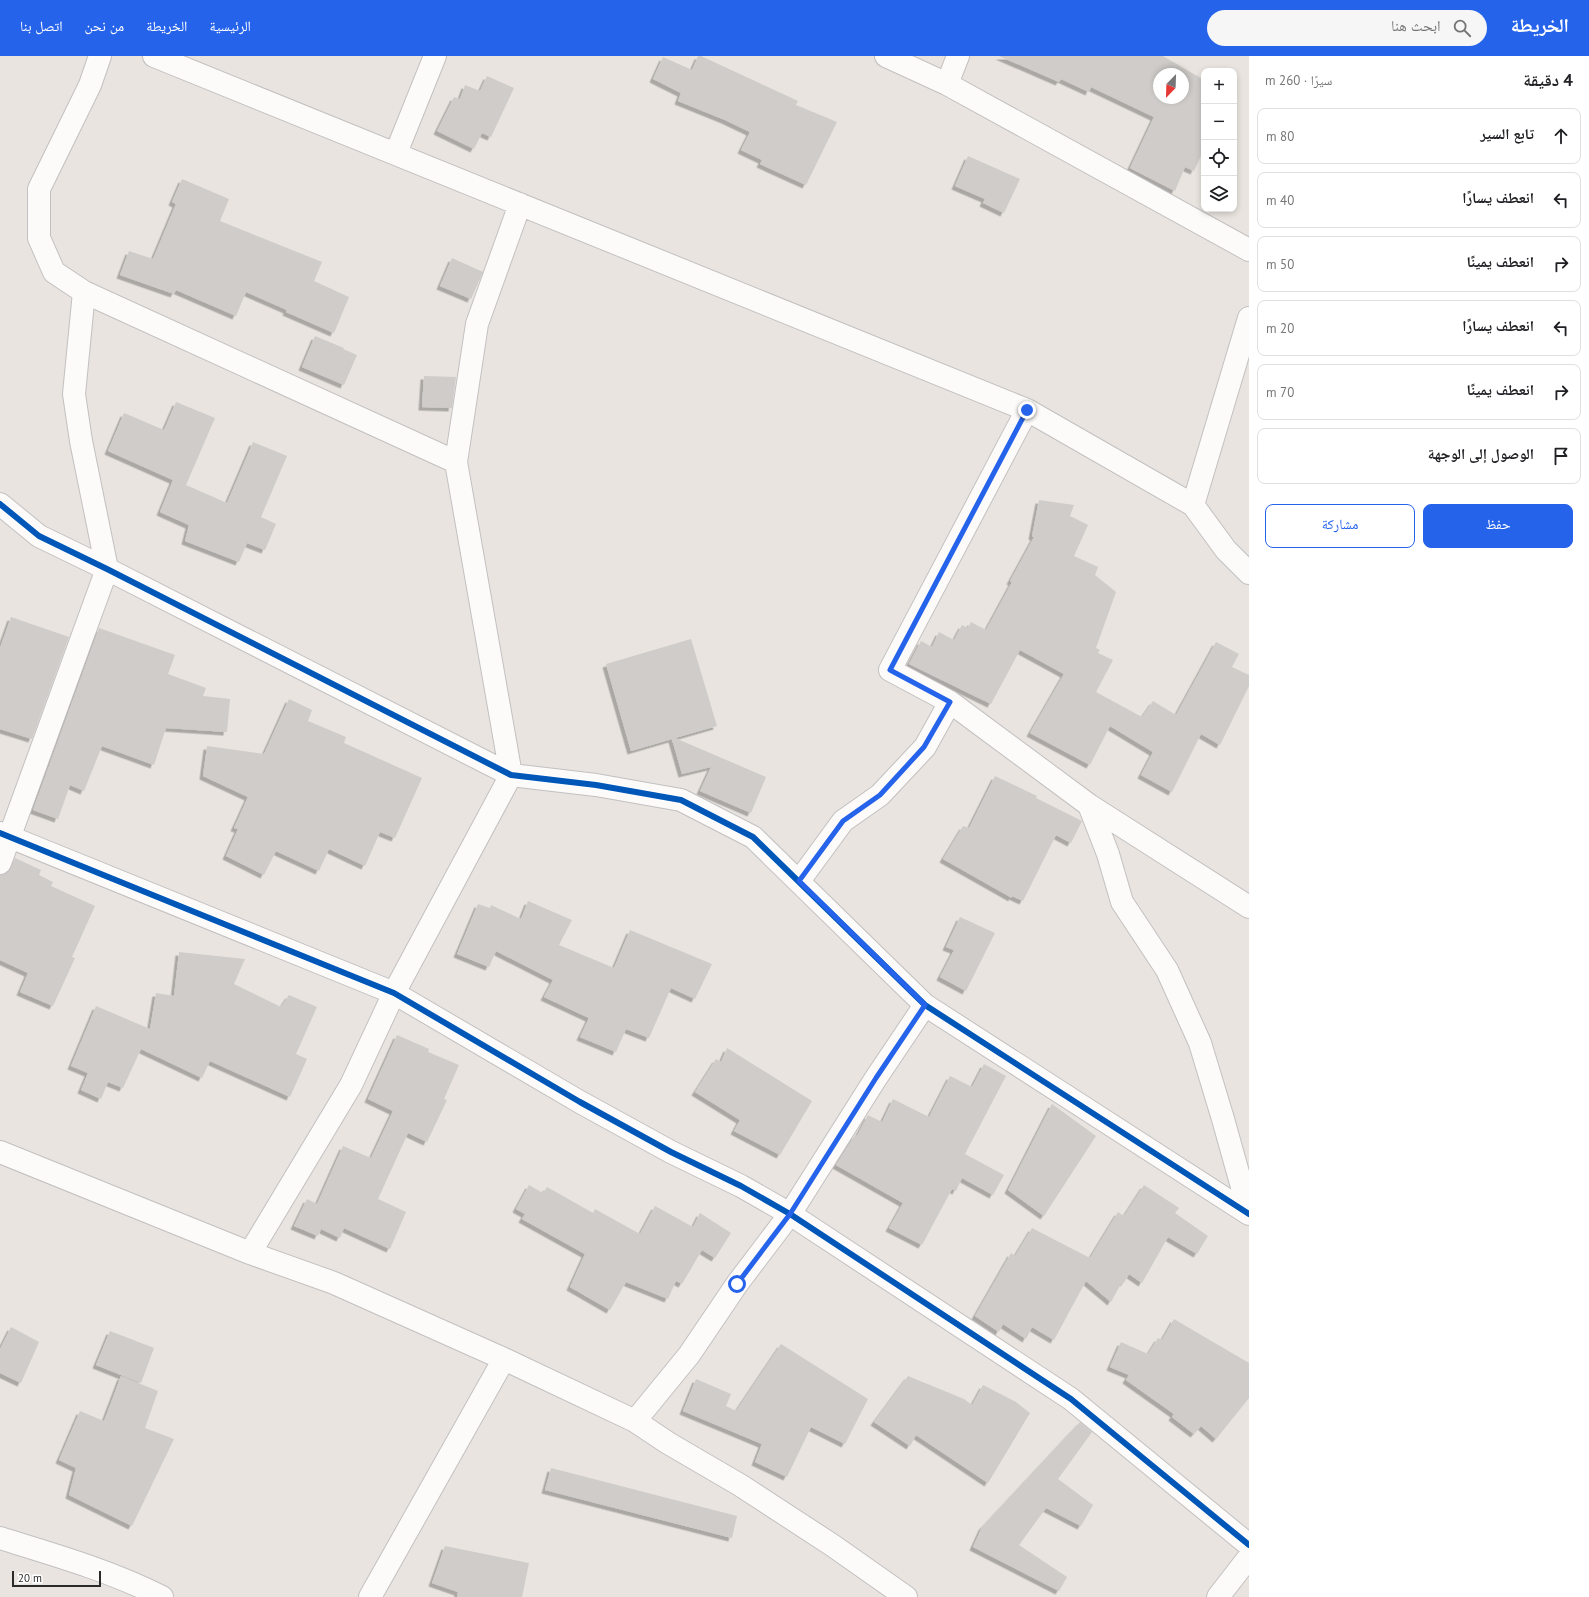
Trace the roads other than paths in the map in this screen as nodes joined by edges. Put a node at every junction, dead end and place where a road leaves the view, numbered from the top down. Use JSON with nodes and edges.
{"nodes":[{"id":1,"x":100,"y":56,"type":"edge"},
{"id":2,"x":154,"y":56,"type":"edge"},
{"id":3,"x":435,"y":56,"type":"edge"},
{"id":4,"x":886,"y":56,"type":"edge"},
{"id":5,"x":958,"y":56,"type":"edge"},
{"id":6,"x":947,"y":84,"type":"junction"},
{"id":7,"x":396,"y":153,"type":"junction"},
{"id":8,"x":520,"y":204,"type":"junction"},
{"id":9,"x":1249,"y":250,"type":"edge"},
{"id":10,"x":84,"y":292,"type":"junction"},
{"id":11,"x":1249,"y":318,"type":"edge"},
{"id":12,"x":1027,"y":410,"type":"junction"},
{"id":13,"x":456,"y":462,"type":"junction"},
{"id":14,"x":0,"y":504,"type":"edge"},
{"id":15,"x":1193,"y":505,"type":"junction"},
{"id":16,"x":107,"y":569,"type":"junction"},
{"id":17,"x":1249,"y":573,"type":"edge"},
{"id":18,"x":950,"y":702,"type":"junction"},
{"id":19,"x":511,"y":775,"type":"junction"},
{"id":20,"x":1089,"y":805,"type":"junction"},
{"id":21,"x":5,"y":835,"type":"edge"},
{"id":22,"x":0,"y":863,"type":"edge"},
{"id":23,"x":799,"y":881,"type":"junction"},
{"id":24,"x":1249,"y":907,"type":"edge"},
{"id":25,"x":394,"y":993,"type":"junction"},
{"id":26,"x":925,"y":1005,"type":"junction"},
{"id":27,"x":0,"y":1152,"type":"edge"},
{"id":28,"x":1249,"y":1213,"type":"edge"},
{"id":29,"x":790,"y":1214,"type":"junction"},
{"id":30,"x":250,"y":1252,"type":"junction"},
{"id":31,"x":504,"y":1359,"type":"junction"},
{"id":32,"x":635,"y":1421,"type":"junction"},
{"id":33,"x":0,"y":1538,"type":"edge"},
{"id":34,"x":1249,"y":1545,"type":"edge"},
{"id":35,"x":1249,"y":1557,"type":"edge"},
{"id":36,"x":162,"y":1597,"type":"edge"},
{"id":37,"x":370,"y":1597,"type":"edge"},
{"id":38,"x":906,"y":1597,"type":"edge"},
{"id":39,"x":1218,"y":1597,"type":"edge"}],
"edges":[{"from":1,"to":10,"type":"street"},
{"from":2,"to":7,"type":"street"},
{"from":3,"to":7,"type":"street"},
{"from":4,"to":6,"type":"street"},
{"from":5,"to":6,"type":"street"},
{"from":6,"to":9,"type":"street"},
{"from":7,"to":8,"type":"street"},
{"from":8,"to":12,"type":"street"},
{"from":8,"to":13,"type":"street"},
{"from":10,"to":13,"type":"street"},
{"from":10,"to":16,"type":"street"},
{"from":11,"to":15,"type":"street"},
{"from":12,"to":15,"type":"street"},
{"from":12,"to":18,"type":"street"},
{"from":13,"to":19,"type":"street"},
{"from":14,"to":16,"type":"street"},
{"from":15,"to":17,"type":"street"},
{"from":16,"to":19,"type":"street"},
{"from":16,"to":21,"type":"street"},
{"from":18,"to":20,"type":"street"},
{"from":18,"to":23,"type":"street"},
{"from":19,"to":23,"type":"street"},
{"from":19,"to":25,"type":"street"},
{"from":20,"to":24,"type":"street"},
{"from":20,"to":28,"type":"street"},
{"from":21,"to":22,"type":"street"},
{"from":21,"to":25,"type":"street"},
{"from":23,"to":26,"type":"street"},
{"from":25,"to":29,"type":"street"},
{"from":25,"to":30,"type":"street"},
{"from":26,"to":28,"type":"street"},
{"from":26,"to":29,"type":"street"},
{"from":27,"to":30,"type":"street"},
{"from":29,"to":32,"type":"street"},
{"from":29,"to":34,"type":"street"},
{"from":30,"to":31,"type":"street"},
{"from":31,"to":32,"type":"street"},
{"from":31,"to":37,"type":"street"},
{"from":32,"to":38,"type":"street"},
{"from":33,"to":36,"type":"street"},
{"from":35,"to":39,"type":"street"}]}
